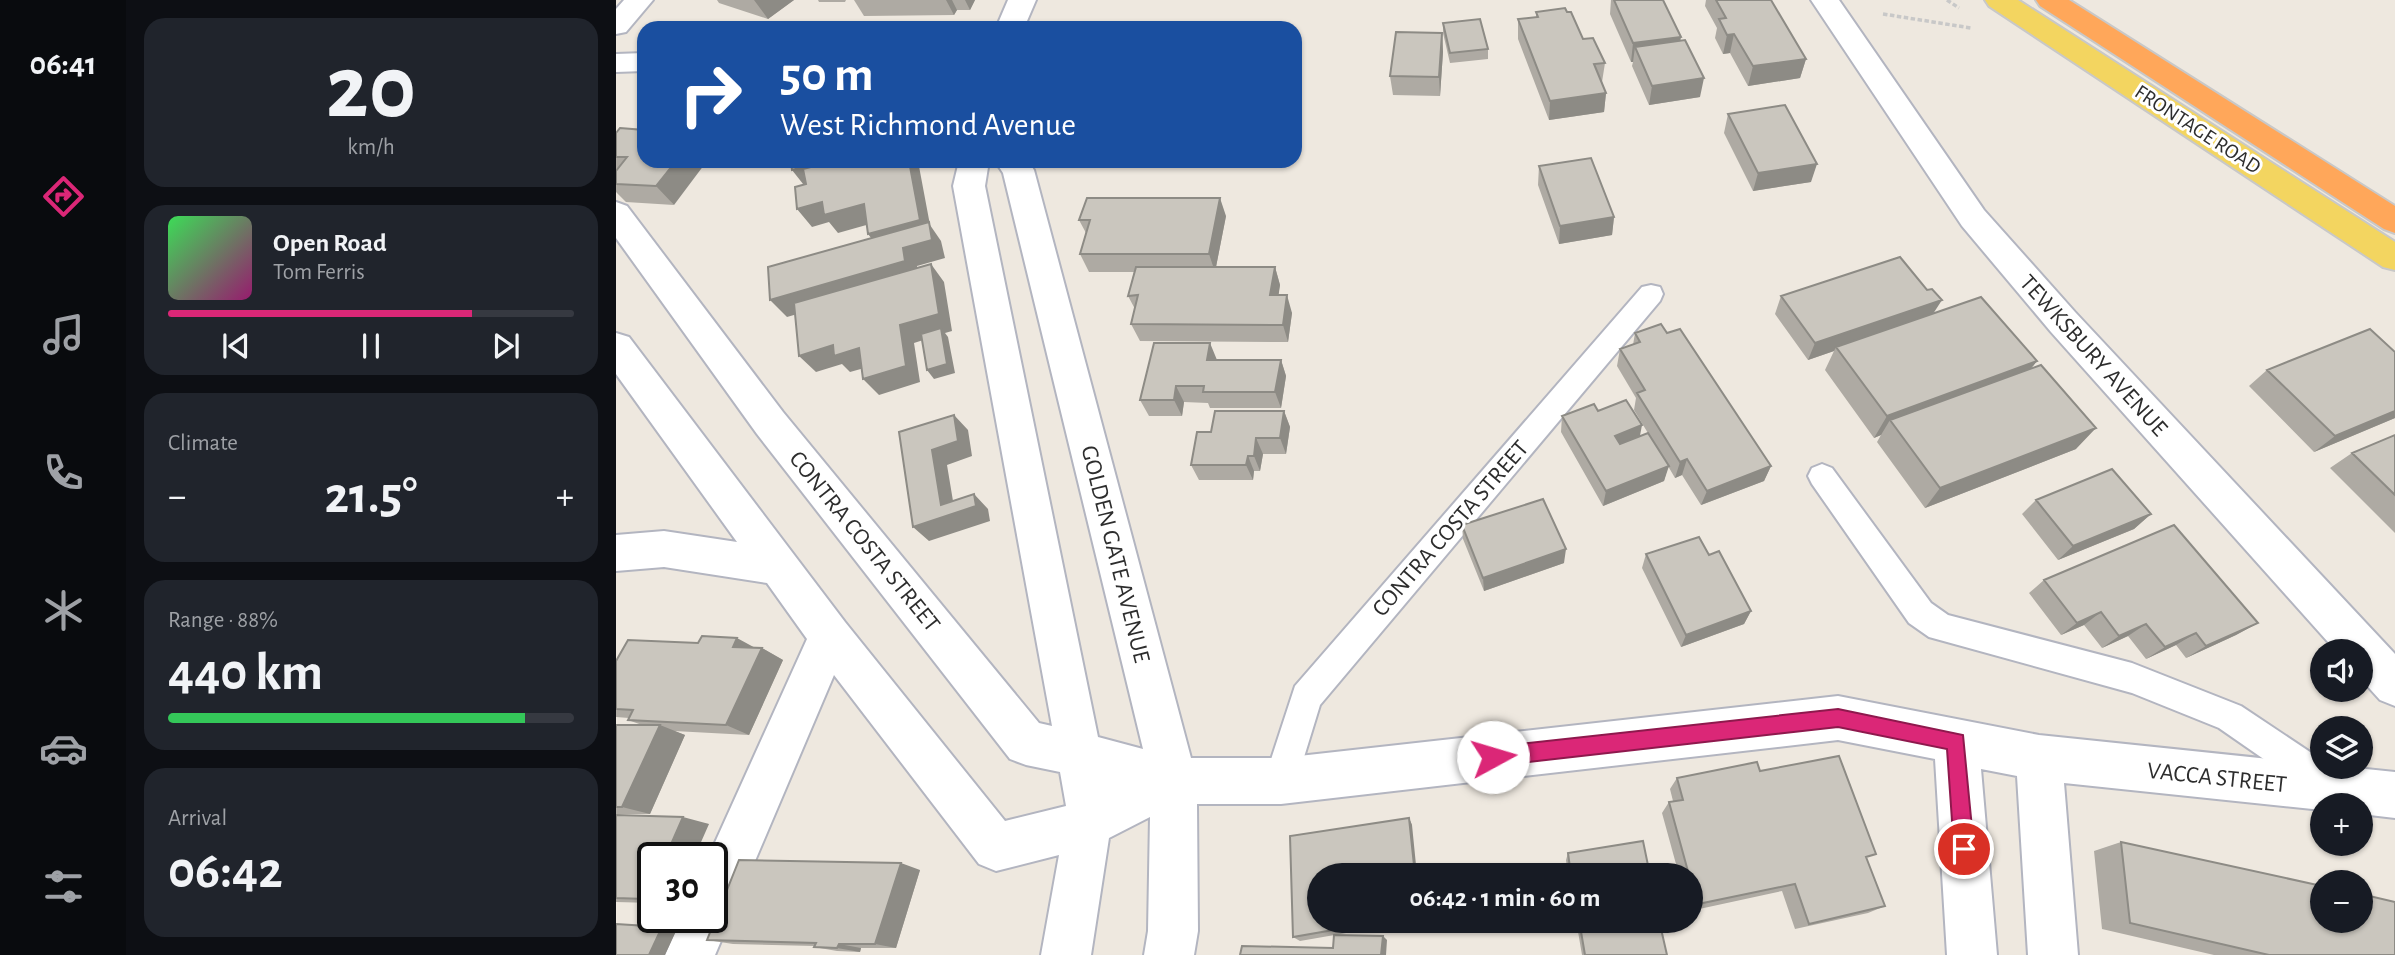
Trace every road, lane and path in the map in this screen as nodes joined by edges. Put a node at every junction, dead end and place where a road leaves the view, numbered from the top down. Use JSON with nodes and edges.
{"nodes":[{"id":1,"x":639,"y":0,"type":"edge"},
{"id":2,"x":1022,"y":0,"type":"edge"},
{"id":3,"x":1825,"y":0,"type":"edge"},
{"id":4,"x":1999,"y":0,"type":"edge"},
{"id":5,"x":2049,"y":0,"type":"edge"},
{"id":6,"x":1874,"y":12,"type":"dead end"},
{"id":7,"x":1013,"y":21,"type":"edge"},
{"id":8,"x":616,"y":26,"type":"edge"},
{"id":9,"x":1981,"y":30,"type":"dead end"},
{"id":10,"x":637,"y":62,"type":"edge"},
{"id":11,"x":616,"y":63,"type":"edge"},
{"id":12,"x":972,"y":168,"type":"edge"},
{"id":13,"x":1016,"y":168,"type":"edge"},
{"id":14,"x":616,"y":214,"type":"edge"},
{"id":15,"x":2395,"y":221,"type":"edge"},
{"id":16,"x":2395,"y":258,"type":"edge"},
{"id":17,"x":1651,"y":294,"type":"dead end"},
{"id":18,"x":616,"y":347,"type":"edge"},
{"id":19,"x":1822,"y":476,"type":"dead end"},
{"id":20,"x":616,"y":553,"type":"edge"},
{"id":21,"x":780,"y":567,"type":"junction"},
{"id":22,"x":830,"y":636,"type":"junction"},
{"id":23,"x":2395,"y":685,"type":"edge"},
{"id":24,"x":1956,"y":742,"type":"junction"},
{"id":25,"x":1080,"y":754,"type":"junction"},
{"id":26,"x":2039,"y":758,"type":"junction"},
{"id":27,"x":1280,"y":780,"type":"junction"},
{"id":28,"x":1193,"y":782,"type":"junction"},
{"id":29,"x":2337,"y":790,"type":"junction"},
{"id":30,"x":2395,"y":796,"type":"edge"},
{"id":31,"x":1088,"y":824,"type":"junction"},
{"id":32,"x":728,"y":869,"type":"edge"},
{"id":33,"x":700,"y":933,"type":"edge"},
{"id":34,"x":691,"y":955,"type":"edge"},
{"id":35,"x":1066,"y":955,"type":"edge"},
{"id":36,"x":1169,"y":955,"type":"edge"},
{"id":37,"x":1972,"y":955,"type":"edge"},
{"id":38,"x":2053,"y":955,"type":"edge"}],
"edges":[{"from":1,"to":8,"type":"street"},
{"from":2,"to":7,"type":"street"},
{"from":3,"to":23,"type":"street","name":"TEWKSBURY AVENUE"},
{"from":4,"to":16,"type":"main road","name":"FRONTAGE ROAD"},
{"from":5,"to":15,"type":"highway"},
{"from":6,"to":9,"type":"path"},
{"from":10,"to":11,"type":"street"},
{"from":12,"to":25,"type":"street"},
{"from":13,"to":28,"type":"street","name":"GOLDEN GATE AVENUE"},
{"from":14,"to":25,"type":"street","name":"CONTRA COSTA STREET"},
{"from":17,"to":27,"type":"lane","name":"CONTRA COSTA STREET"},
{"from":18,"to":21,"type":"street"},
{"from":19,"to":29,"type":"lane"},
{"from":20,"to":21,"type":"street"},
{"from":21,"to":22,"type":"street"},
{"from":22,"to":31,"type":"street"},
{"from":22,"to":32,"type":"street"},
{"from":24,"to":26,"type":"street","name":"VACCA STREET"},
{"from":24,"to":27,"type":"street","name":"VACCA STREET"},
{"from":24,"to":37,"type":"street"},
{"from":25,"to":28,"type":"street","name":"CONTRA COSTA STREET"},
{"from":25,"to":31,"type":"street"},
{"from":26,"to":29,"type":"street","name":"VACCA STREET"},
{"from":26,"to":38,"type":"street"},
{"from":27,"to":28,"type":"street","name":"VACCA STREET"},
{"from":28,"to":31,"type":"street"},
{"from":28,"to":36,"type":"street","name":"GOLDEN GATE AVENUE"},
{"from":29,"to":30,"type":"street","name":"VACCA STREET"},
{"from":31,"to":35,"type":"street"},
{"from":33,"to":34,"type":"street"}]}
